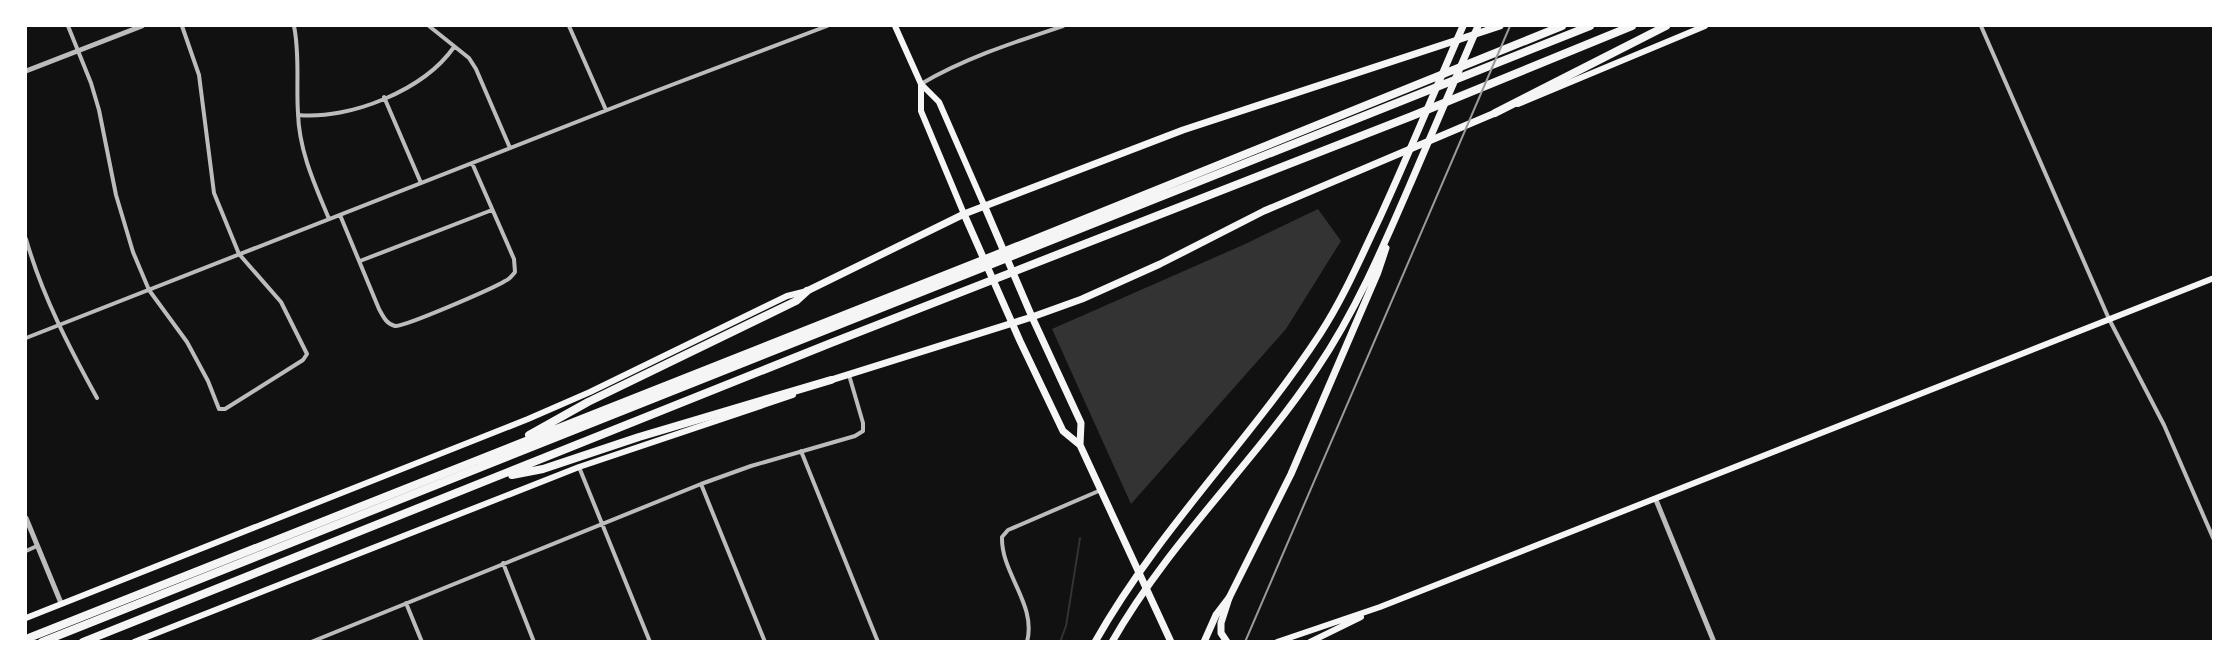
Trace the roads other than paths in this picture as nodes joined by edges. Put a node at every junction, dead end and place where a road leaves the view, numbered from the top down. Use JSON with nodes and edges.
{"nodes":[{"id":1,"x":68,"y":26,"type":"edge"},
{"id":2,"x":142,"y":26,"type":"edge"},
{"id":3,"x":182,"y":26,"type":"edge"},
{"id":4,"x":294,"y":26,"type":"edge"},
{"id":5,"x":429,"y":26,"type":"edge"},
{"id":6,"x":569,"y":26,"type":"edge"},
{"id":7,"x":827,"y":26,"type":"edge"},
{"id":8,"x":895,"y":26,"type":"edge"},
{"id":9,"x":1063,"y":26,"type":"edge"},
{"id":10,"x":1462,"y":26,"type":"edge"},
{"id":11,"x":1478,"y":26,"type":"edge"},
{"id":12,"x":1500,"y":26,"type":"edge"},
{"id":13,"x":1562,"y":26,"type":"edge"},
{"id":14,"x":1590,"y":26,"type":"edge"},
{"id":15,"x":1632,"y":26,"type":"edge"},
{"id":16,"x":1666,"y":26,"type":"edge"},
{"id":17,"x":1705,"y":26,"type":"edge"},
{"id":18,"x":1981,"y":26,"type":"edge"},
{"id":19,"x":454,"y":47,"type":"junction"},
{"id":20,"x":79,"y":50,"type":"junction"},
{"id":21,"x":26,"y":71,"type":"edge"},
{"id":22,"x":921,"y":84,"type":"junction"},
{"id":23,"x":384,"y":98,"type":"junction"},
{"id":24,"x":606,"y":110,"type":"junction"},
{"id":25,"x":1496,"y":113,"type":"junction"},
{"id":26,"x":298,"y":115,"type":"junction"},
{"id":27,"x":510,"y":148,"type":"junction"},
{"id":28,"x":472,"y":163,"type":"junction"},
{"id":29,"x":421,"y":183,"type":"junction"},
{"id":30,"x":984,"y":205,"type":"junction"},
{"id":31,"x":492,"y":210,"type":"junction"},
{"id":32,"x":1399,"y":212,"type":"junction"},
{"id":33,"x":340,"y":214,"type":"junction"},
{"id":34,"x":964,"y":214,"type":"junction"},
{"id":35,"x":329,"y":219,"type":"junction"},
{"id":36,"x":26,"y":239,"type":"edge"},
{"id":37,"x":239,"y":254,"type":"junction"},
{"id":38,"x":360,"y":261,"type":"junction"},
{"id":39,"x":2214,"y":278,"type":"edge"},
{"id":40,"x":150,"y":290,"type":"junction"},
{"id":41,"x":807,"y":291,"type":"junction"},
{"id":42,"x":1032,"y":317,"type":"junction"},
{"id":43,"x":2109,"y":319,"type":"junction"},
{"id":44,"x":1013,"y":324,"type":"junction"},
{"id":45,"x":59,"y":325,"type":"junction"},
{"id":46,"x":26,"y":338,"type":"edge"},
{"id":47,"x":849,"y":374,"type":"junction"},
{"id":48,"x":831,"y":380,"type":"junction"},
{"id":49,"x":98,"y":398,"type":"dead end"},
{"id":50,"x":1080,"y":445,"type":"junction"},
{"id":51,"x":508,"y":447,"type":"junction"},
{"id":52,"x":801,"y":451,"type":"junction"},
{"id":53,"x":579,"y":467,"type":"junction"},
{"id":54,"x":496,"y":478,"type":"junction"},
{"id":55,"x":701,"y":484,"type":"junction"},
{"id":56,"x":1102,"y":490,"type":"junction"},
{"id":57,"x":1656,"y":500,"type":"junction"},
{"id":58,"x":26,"y":518,"type":"edge"},
{"id":59,"x":603,"y":524,"type":"junction"},
{"id":60,"x":2214,"y":540,"type":"edge"},
{"id":61,"x":37,"y":546,"type":"junction"},
{"id":62,"x":26,"y":551,"type":"edge"},
{"id":63,"x":502,"y":563,"type":"junction"},
{"id":64,"x":1228,"y":598,"type":"junction"},
{"id":65,"x":61,"y":603,"type":"junction"},
{"id":66,"x":406,"y":603,"type":"junction"},
{"id":67,"x":1380,"y":608,"type":"junction"},
{"id":68,"x":26,"y":618,"type":"edge"},
{"id":69,"x":26,"y":639,"type":"edge"},
{"id":70,"x":42,"y":642,"type":"edge"},
{"id":71,"x":83,"y":642,"type":"edge"},
{"id":72,"x":134,"y":642,"type":"edge"},
{"id":73,"x":311,"y":642,"type":"edge"},
{"id":74,"x":422,"y":642,"type":"edge"},
{"id":75,"x":534,"y":642,"type":"edge"},
{"id":76,"x":650,"y":642,"type":"edge"},
{"id":77,"x":765,"y":642,"type":"edge"},
{"id":78,"x":878,"y":642,"type":"edge"},
{"id":79,"x":1027,"y":642,"type":"edge"},
{"id":80,"x":1095,"y":642,"type":"edge"},
{"id":81,"x":1112,"y":642,"type":"edge"},
{"id":82,"x":1171,"y":642,"type":"edge"},
{"id":83,"x":1204,"y":642,"type":"edge"},
{"id":84,"x":1227,"y":642,"type":"edge"},
{"id":85,"x":1277,"y":642,"type":"edge"},
{"id":86,"x":1310,"y":642,"type":"edge"},
{"id":87,"x":1714,"y":642,"type":"edge"}],
"edges":[{"from":1,"to":20,"type":"street"},
{"from":2,"to":20,"type":"street"},
{"from":3,"to":37,"type":"street"},
{"from":4,"to":26,"type":"street"},
{"from":5,"to":19,"type":"street"},
{"from":6,"to":24,"type":"street"},
{"from":7,"to":24,"type":"street"},
{"from":8,"to":22,"type":"main road"},
{"from":9,"to":22,"type":"street"},
{"from":10,"to":80,"type":"main road"},
{"from":11,"to":32,"type":"main road"},
{"from":12,"to":30,"type":"main road"},
{"from":13,"to":51,"type":"highway"},
{"from":14,"to":70,"type":"highway"},
{"from":15,"to":54,"type":"highway"},
{"from":16,"to":25,"type":"highway"},
{"from":17,"to":25,"type":"main road"},
{"from":18,"to":43,"type":"street"},
{"from":19,"to":23,"type":"street"},
{"from":19,"to":27,"type":"street"},
{"from":20,"to":21,"type":"street"},
{"from":20,"to":40,"type":"street"},
{"from":22,"to":30,"type":"main road"},
{"from":22,"to":34,"type":"main road"},
{"from":23,"to":26,"type":"street"},
{"from":23,"to":29,"type":"street"},
{"from":24,"to":27,"type":"street"},
{"from":25,"to":42,"type":"main road"},
{"from":26,"to":35,"type":"street"},
{"from":27,"to":28,"type":"street"},
{"from":28,"to":29,"type":"street"},
{"from":28,"to":31,"type":"street"},
{"from":29,"to":33,"type":"street"},
{"from":30,"to":34,"type":"main road"},
{"from":30,"to":42,"type":"main road"},
{"from":31,"to":38,"type":"street"},
{"from":31,"to":38,"type":"street"},
{"from":32,"to":64,"type":"main road"},
{"from":32,"to":81,"type":"main road"},
{"from":33,"to":35,"type":"street"},
{"from":33,"to":38,"type":"street"},
{"from":34,"to":41,"type":"main road"},
{"from":34,"to":44,"type":"main road"},
{"from":35,"to":37,"type":"street"},
{"from":36,"to":45,"type":"street"},
{"from":37,"to":40,"type":"street"},
{"from":37,"to":40,"type":"street"},
{"from":39,"to":43,"type":"main road"},
{"from":40,"to":45,"type":"street"},
{"from":41,"to":51,"type":"highway"},
{"from":41,"to":65,"type":"main road"},
{"from":42,"to":44,"type":"main road"},
{"from":42,"to":50,"type":"main road"},
{"from":43,"to":57,"type":"main road"},
{"from":43,"to":60,"type":"street"},
{"from":44,"to":47,"type":"main road"},
{"from":44,"to":50,"type":"main road"},
{"from":45,"to":46,"type":"street"},
{"from":45,"to":49,"type":"street"},
{"from":47,"to":48,"type":"main road"},
{"from":47,"to":52,"type":"street"},
{"from":48,"to":53,"type":"main road"},
{"from":48,"to":54,"type":"highway"},
{"from":50,"to":56,"type":"main road"},
{"from":51,"to":69,"type":"highway"},
{"from":52,"to":55,"type":"street"},
{"from":52,"to":78,"type":"street"},
{"from":53,"to":59,"type":"street"},
{"from":53,"to":72,"type":"main road"},
{"from":54,"to":71,"type":"highway"},
{"from":55,"to":59,"type":"street"},
{"from":55,"to":77,"type":"street"},
{"from":56,"to":79,"type":"street"},
{"from":56,"to":82,"type":"main road"},
{"from":57,"to":67,"type":"main road"},
{"from":57,"to":87,"type":"street"},
{"from":58,"to":61,"type":"street"},
{"from":59,"to":63,"type":"street"},
{"from":59,"to":76,"type":"street"},
{"from":61,"to":62,"type":"street"},
{"from":61,"to":65,"type":"street"},
{"from":63,"to":66,"type":"street"},
{"from":63,"to":75,"type":"street"},
{"from":64,"to":83,"type":"main road"},
{"from":64,"to":84,"type":"main road"},
{"from":65,"to":68,"type":"main road"},
{"from":66,"to":73,"type":"street"},
{"from":66,"to":74,"type":"street"},
{"from":67,"to":85,"type":"main road"},
{"from":67,"to":86,"type":"main road"}]}
